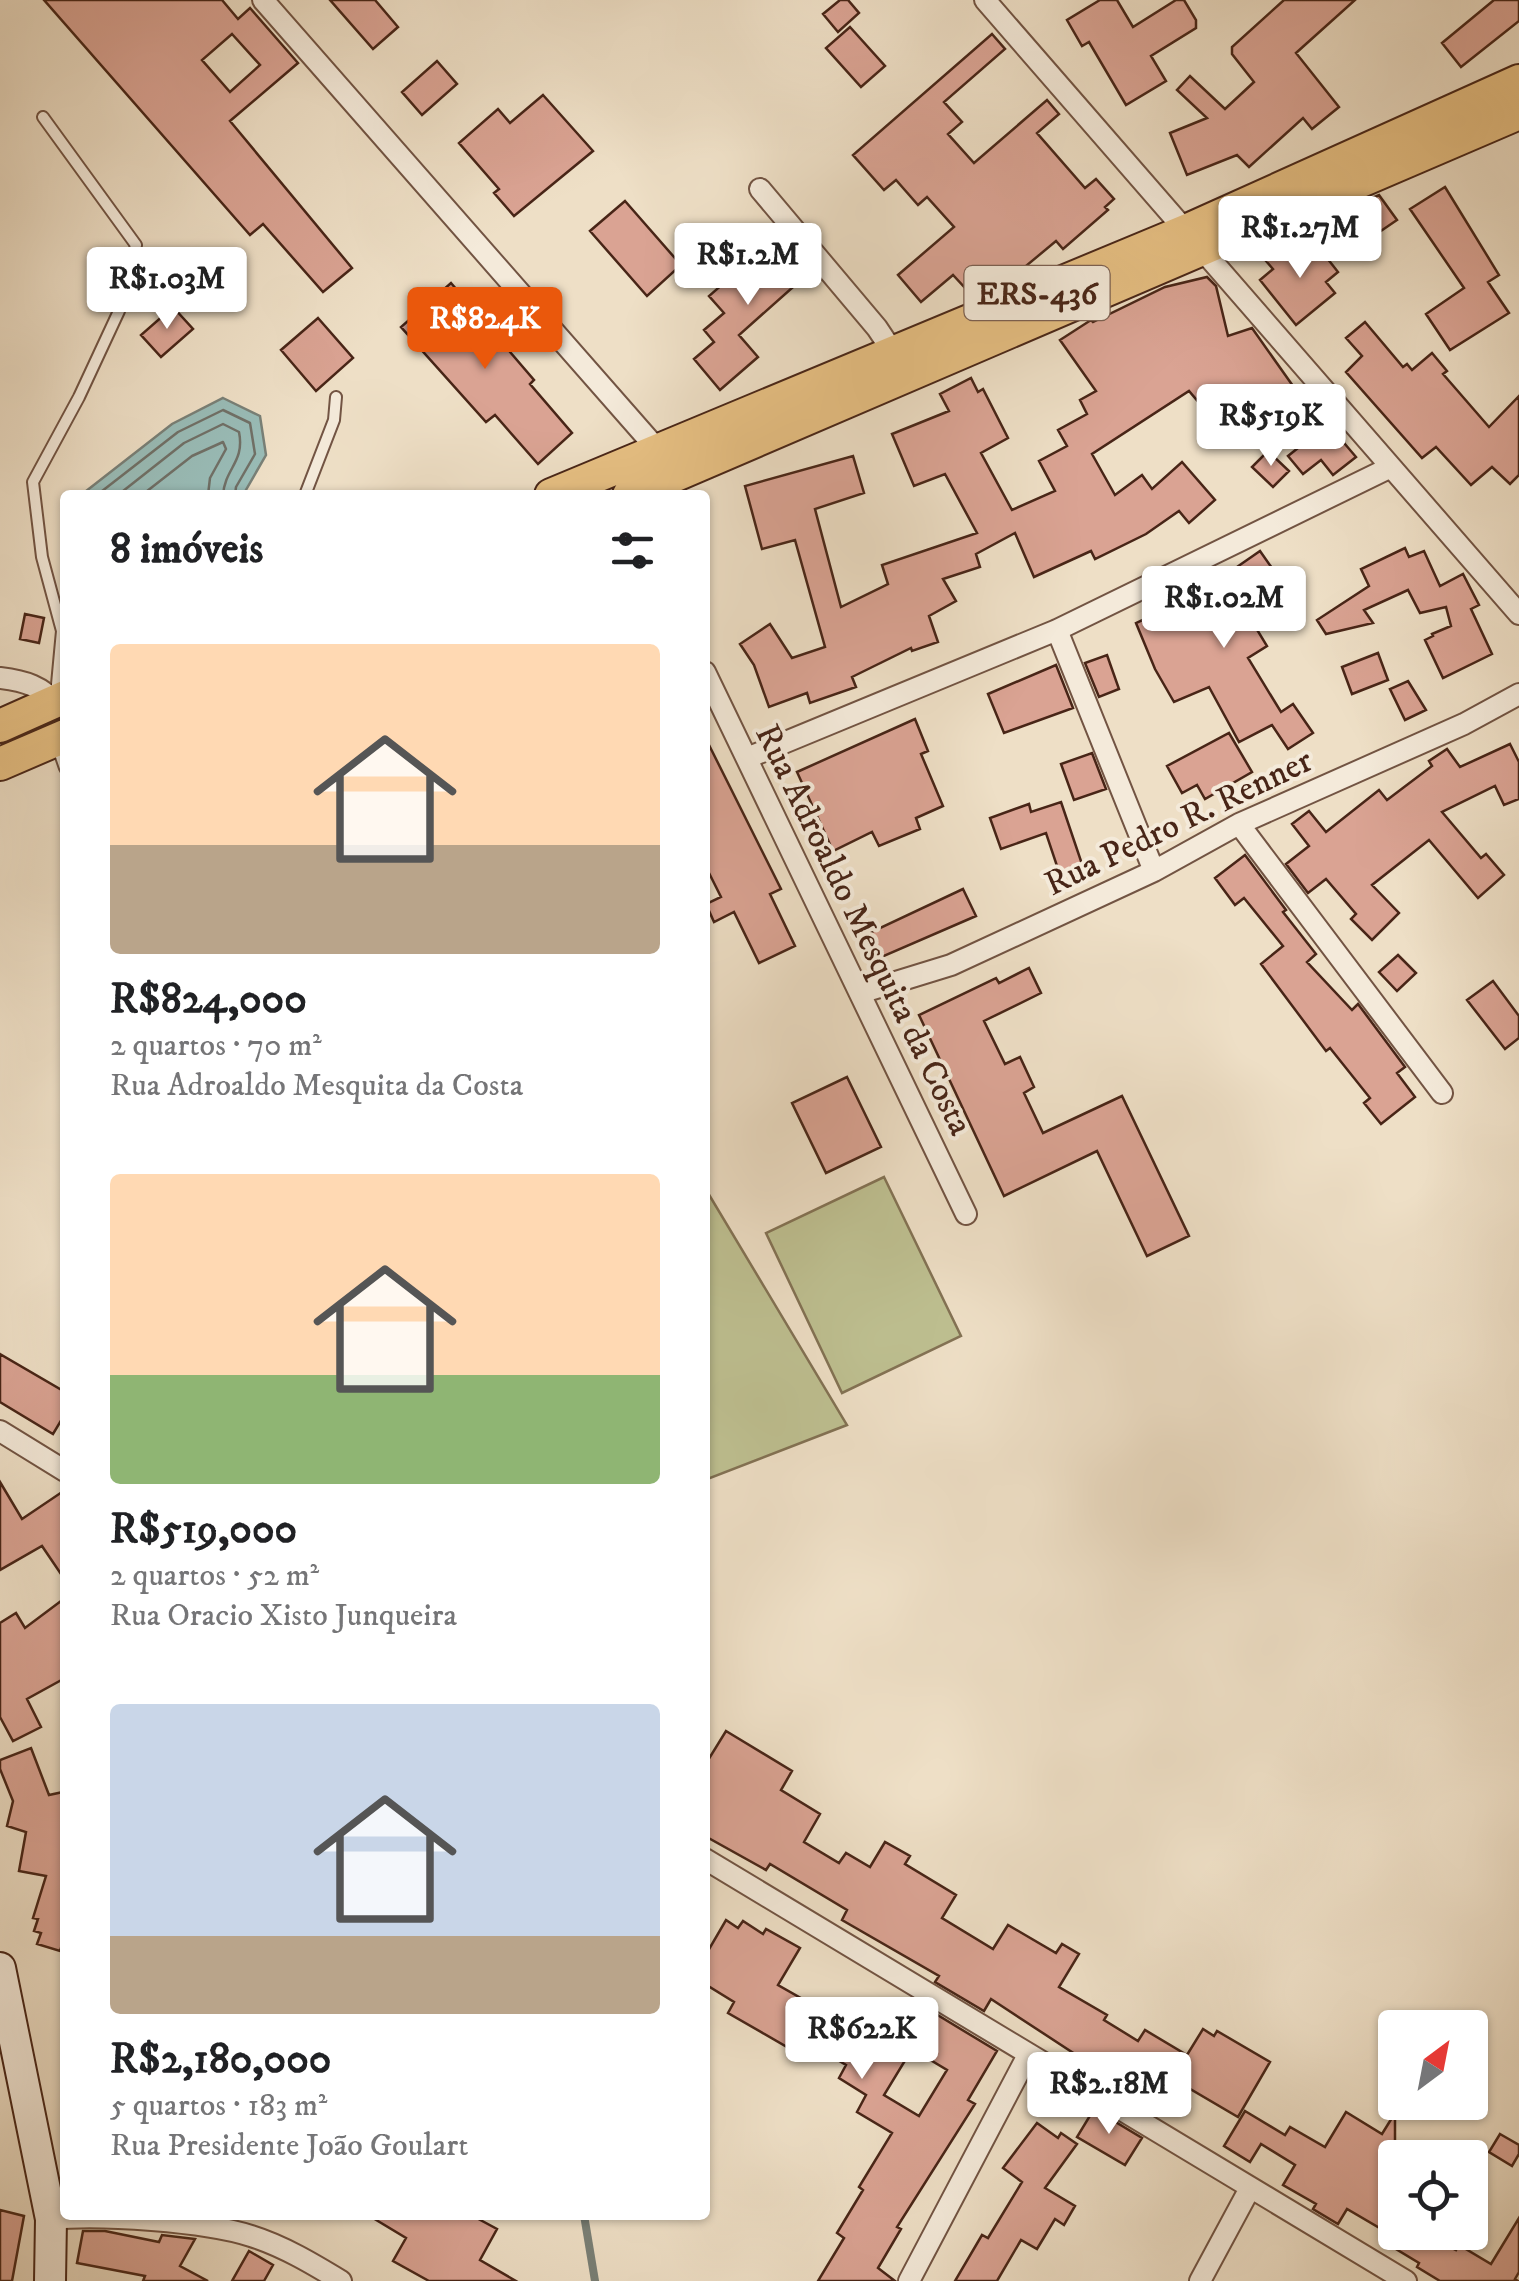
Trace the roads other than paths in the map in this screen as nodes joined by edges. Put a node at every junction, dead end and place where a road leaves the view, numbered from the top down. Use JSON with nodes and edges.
{"nodes":[{"id":1,"x":263,"y":0,"type":"edge"},
{"id":2,"x":986,"y":0,"type":"edge"},
{"id":3,"x":1519,"y":81,"type":"edge"},
{"id":4,"x":1519,"y":113,"type":"edge"},
{"id":5,"x":43,"y":117,"type":"dead end"},
{"id":6,"x":760,"y":189,"type":"dead end"},
{"id":7,"x":1196,"y":240,"type":"junction"},
{"id":8,"x":893,"y":352,"type":"junction"},
{"id":9,"x":336,"y":396,"type":"dead end"},
{"id":10,"x":667,"y":463,"type":"junction"},
{"id":11,"x":1391,"y":466,"type":"junction"},
{"id":12,"x":619,"y":487,"type":"edge"},
{"id":13,"x":307,"y":490,"type":"edge"},
{"id":14,"x":594,"y":490,"type":"edge"},
{"id":15,"x":1519,"y":614,"type":"edge"},
{"id":16,"x":60,"y":620,"type":"edge"},
{"id":17,"x":1057,"y":630,"type":"junction"},
{"id":18,"x":0,"y":678,"type":"edge"},
{"id":19,"x":710,"y":682,"type":"edge"},
{"id":20,"x":1519,"y":694,"type":"edge"},
{"id":21,"x":60,"y":722,"type":"edge"},
{"id":22,"x":0,"y":726,"type":"edge"},
{"id":23,"x":60,"y":726,"type":"edge"},
{"id":24,"x":60,"y":727,"type":"edge"},
{"id":25,"x":746,"y":758,"type":"junction"},
{"id":26,"x":0,"y":764,"type":"edge"},
{"id":27,"x":1239,"y":824,"type":"junction"},
{"id":28,"x":1154,"y":871,"type":"junction"},
{"id":29,"x":860,"y":993,"type":"junction"},
{"id":30,"x":1442,"y":1093,"type":"dead end"},
{"id":31,"x":966,"y":1214,"type":"dead end"},
{"id":32,"x":0,"y":1431,"type":"edge"},
{"id":33,"x":60,"y":1468,"type":"edge"},
{"id":34,"x":710,"y":1862,"type":"edge"},
{"id":35,"x":0,"y":1968,"type":"edge"},
{"id":36,"x":1028,"y":2056,"type":"junction"},
{"id":37,"x":1249,"y":2190,"type":"junction"},
{"id":38,"x":60,"y":2218,"type":"edge"},
{"id":39,"x":50,"y":2219,"type":"junction"},
{"id":40,"x":124,"y":2220,"type":"edge"},
{"id":41,"x":50,"y":2281,"type":"edge"},
{"id":42,"x":341,"y":2281,"type":"edge"},
{"id":43,"x":909,"y":2281,"type":"edge"},
{"id":44,"x":1200,"y":2281,"type":"edge"},
{"id":45,"x":1406,"y":2281,"type":"edge"}],
"edges":[{"from":1,"to":10,"type":"street"},
{"from":2,"to":7,"type":"street"},
{"from":3,"to":7,"type":"main road","number":"ERS-436"},
{"from":4,"to":7,"type":"main road","number":"ERS-436"},
{"from":5,"to":16,"type":"lane"},
{"from":6,"to":8,"type":"street"},
{"from":7,"to":8,"type":"main road","number":"ERS-436"},
{"from":7,"to":10,"type":"main road","number":"ERS-436"},
{"from":7,"to":11,"type":"street"},
{"from":8,"to":10,"type":"main road","number":"ERS-436"},
{"from":9,"to":13,"type":"lane"},
{"from":10,"to":12,"type":"main road","number":"ERS-436"},
{"from":11,"to":15,"type":"street"},
{"from":11,"to":17,"type":"street"},
{"from":12,"to":14,"type":"main road","number":"ERS-436"},
{"from":17,"to":25,"type":"street"},
{"from":17,"to":28,"type":"street"},
{"from":18,"to":21,"type":"street"},
{"from":19,"to":25,"type":"street","name":"Rua Adroaldo Mesquita da Costa"},
{"from":20,"to":27,"type":"street","name":"Rua Pedro R. Renner"},
{"from":22,"to":23,"type":"main road"},
{"from":24,"to":26,"type":"main road"},
{"from":25,"to":29,"type":"street","name":"Rua Adroaldo Mesquita da Costa"},
{"from":27,"to":28,"type":"street","name":"Rua Pedro R. Renner"},
{"from":27,"to":30,"type":"street"},
{"from":28,"to":29,"type":"street","name":"Rua Pedro R. Renner"},
{"from":29,"to":31,"type":"street","name":"Rua Adroaldo Mesquita da Costa"},
{"from":32,"to":33,"type":"street"},
{"from":34,"to":36,"type":"street"},
{"from":35,"to":39,"type":"street"},
{"from":36,"to":37,"type":"street"},
{"from":36,"to":43,"type":"street"},
{"from":37,"to":44,"type":"street"},
{"from":37,"to":45,"type":"street"},
{"from":38,"to":39,"type":"street"},
{"from":39,"to":41,"type":"street"},
{"from":40,"to":42,"type":"street"}]}
